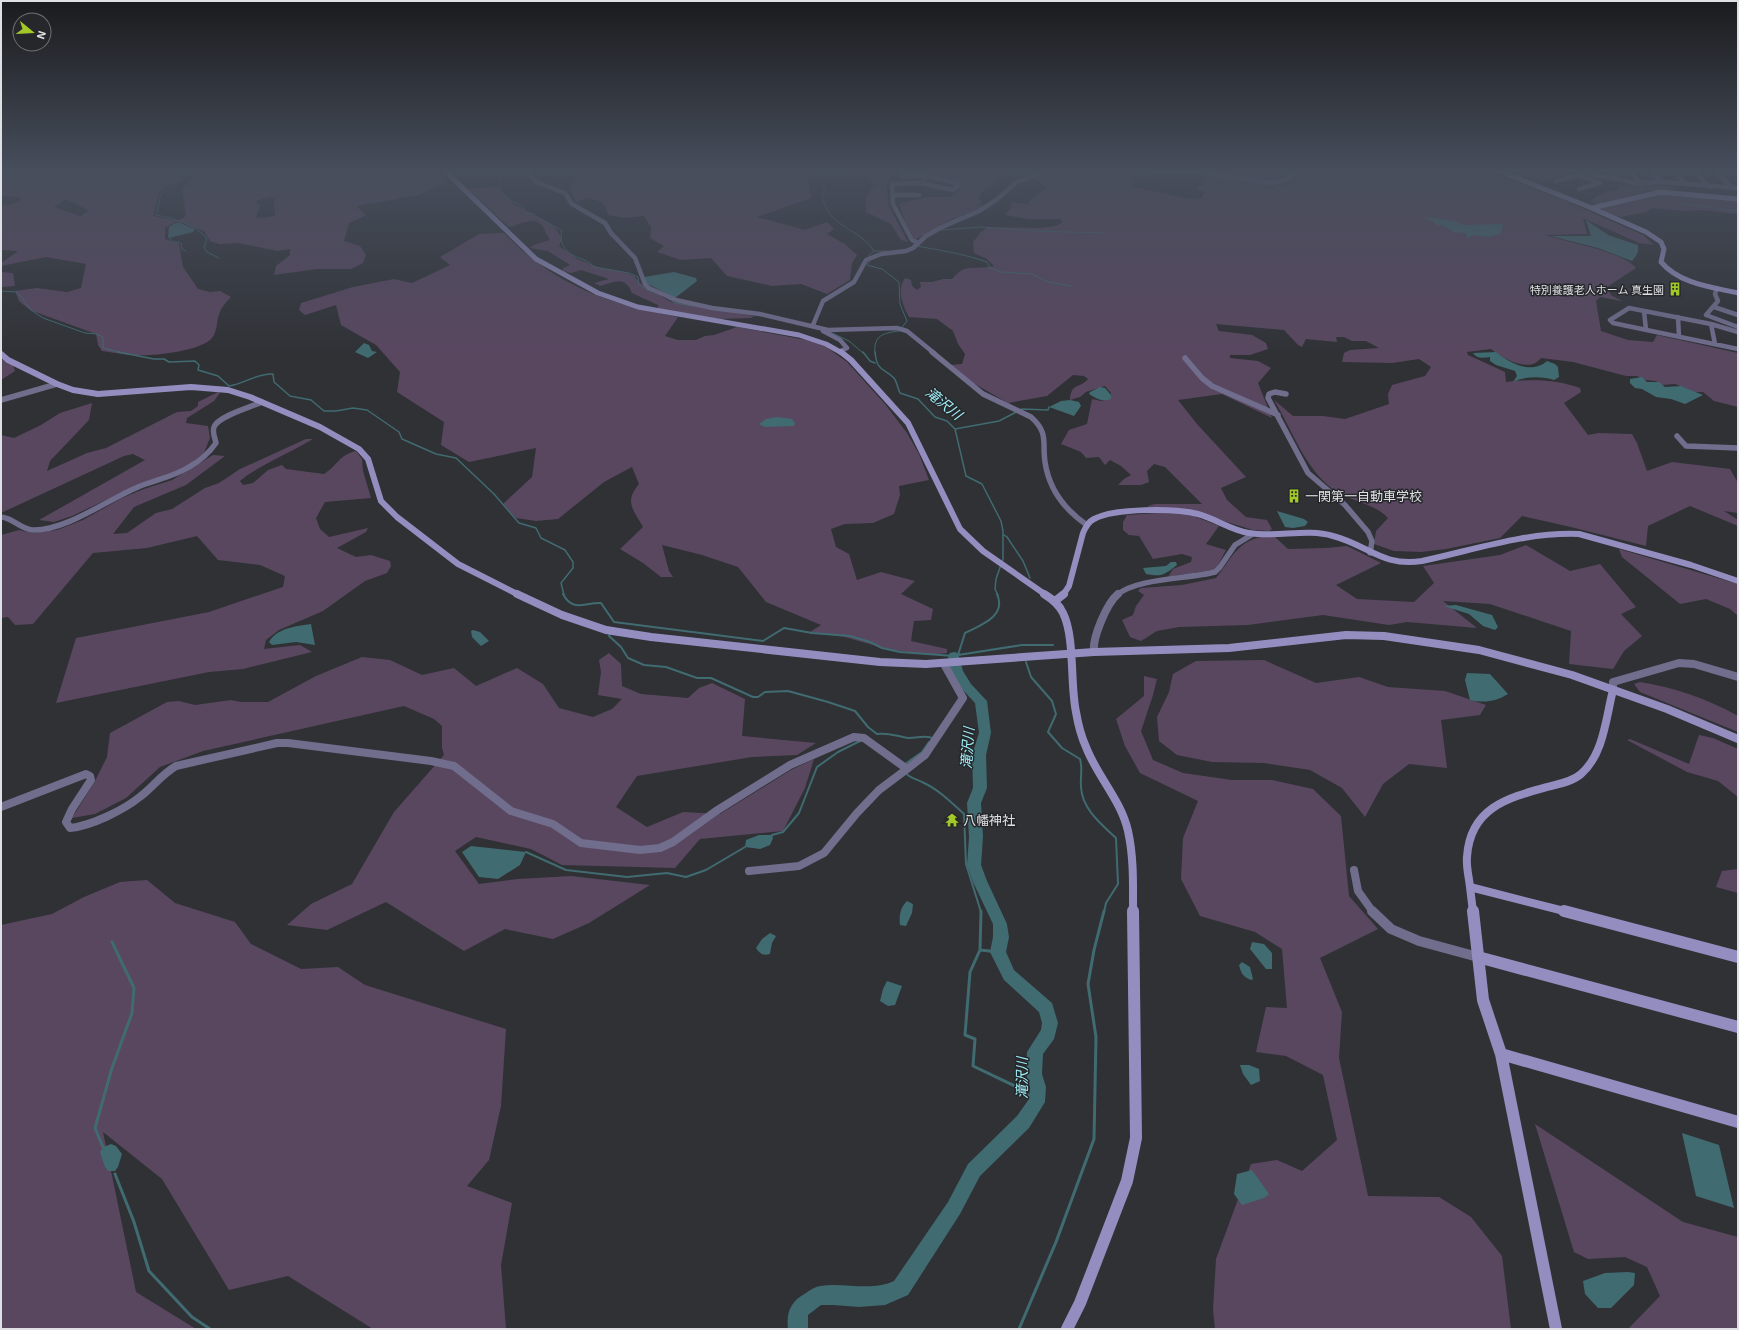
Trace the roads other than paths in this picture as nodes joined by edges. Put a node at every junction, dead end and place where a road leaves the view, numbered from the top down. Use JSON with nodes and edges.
{"nodes":[{"id":1,"x":507,"y":231,"type":"edge"},
{"id":2,"x":611,"y":231,"type":"edge"},
{"id":3,"x":907,"y":231,"type":"edge"},
{"id":4,"x":936,"y":231,"type":"edge"},
{"id":5,"x":1641,"y":231,"type":"edge"},
{"id":6,"x":918,"y":243,"type":"junction"},
{"id":7,"x":1716,"y":288,"type":"junction"},
{"id":8,"x":1738,"y":293,"type":"edge"},
{"id":9,"x":1714,"y":307,"type":"junction"},
{"id":10,"x":1644,"y":311,"type":"junction"},
{"id":11,"x":1738,"y":315,"type":"edge"},
{"id":12,"x":1678,"y":317,"type":"junction"},
{"id":13,"x":1711,"y":324,"type":"junction"},
{"id":14,"x":815,"y":327,"type":"junction"},
{"id":15,"x":1738,"y":327,"type":"edge"},
{"id":16,"x":1646,"y":330,"type":"junction"},
{"id":17,"x":1738,"y":332,"type":"edge"},
{"id":18,"x":1679,"y":337,"type":"junction"},
{"id":19,"x":1715,"y":344,"type":"junction"},
{"id":20,"x":1738,"y":349,"type":"edge"},
{"id":21,"x":841,"y":351,"type":"junction"},
{"id":22,"x":1,"y":354,"type":"edge"},
{"id":23,"x":1185,"y":358,"type":"dead end"},
{"id":24,"x":57,"y":384,"type":"junction"},
{"id":25,"x":1286,"y":394,"type":"dead end"},
{"id":26,"x":1,"y":400,"type":"edge"},
{"id":27,"x":262,"y":402,"type":"junction"},
{"id":28,"x":1278,"y":415,"type":"junction"},
{"id":29,"x":1677,"y":436,"type":"dead end"},
{"id":30,"x":1738,"y":448,"type":"edge"},
{"id":31,"x":1,"y":517,"type":"edge"},
{"id":32,"x":1087,"y":526,"type":"junction"},
{"id":33,"x":1253,"y":534,"type":"junction"},
{"id":34,"x":1370,"y":553,"type":"junction"},
{"id":35,"x":1738,"y":581,"type":"edge"},
{"id":36,"x":1055,"y":601,"type":"junction"},
{"id":37,"x":1094,"y":652,"type":"junction"},
{"id":38,"x":1070,"y":654,"type":"junction"},
{"id":39,"x":944,"y":664,"type":"junction"},
{"id":40,"x":1738,"y":677,"type":"edge"},
{"id":41,"x":1612,"y":690,"type":"junction"},
{"id":42,"x":1738,"y":739,"type":"edge"},
{"id":43,"x":907,"y":770,"type":"junction"},
{"id":44,"x":1,"y":807,"type":"edge"},
{"id":45,"x":1354,"y":870,"type":"dead end"},
{"id":46,"x":749,"y":871,"type":"dead end"},
{"id":47,"x":1470,"y":887,"type":"junction"},
{"id":48,"x":1478,"y":957,"type":"junction"},
{"id":49,"x":1738,"y":957,"type":"edge"},
{"id":50,"x":1738,"y":1027,"type":"edge"},
{"id":51,"x":1501,"y":1054,"type":"junction"},
{"id":52,"x":1738,"y":1122,"type":"edge"},
{"id":53,"x":1067,"y":1329,"type":"edge"},
{"id":54,"x":1556,"y":1329,"type":"edge"}],
"edges":[{"from":1,"to":21,"type":"street"},
{"from":2,"to":14,"type":"street"},
{"from":3,"to":6,"type":"street"},
{"from":4,"to":6,"type":"street"},
{"from":5,"to":7,"type":"street"},
{"from":6,"to":14,"type":"street"},
{"from":7,"to":8,"type":"street"},
{"from":7,"to":9,"type":"street"},
{"from":9,"to":11,"type":"street"},
{"from":9,"to":15,"type":"street"},
{"from":10,"to":12,"type":"street"},
{"from":10,"to":16,"type":"street"},
{"from":10,"to":16,"type":"street"},
{"from":12,"to":13,"type":"street"},
{"from":12,"to":18,"type":"street"},
{"from":13,"to":17,"type":"street"},
{"from":13,"to":19,"type":"street"},
{"from":14,"to":21,"type":"street"},
{"from":14,"to":32,"type":"street"},
{"from":16,"to":18,"type":"street"},
{"from":18,"to":19,"type":"street"},
{"from":19,"to":20,"type":"street"},
{"from":21,"to":36,"type":"street"},
{"from":22,"to":24,"type":"street"},
{"from":23,"to":28,"type":"street"},
{"from":24,"to":26,"type":"street"},
{"from":24,"to":27,"type":"street"},
{"from":25,"to":28,"type":"street"},
{"from":27,"to":31,"type":"street"},
{"from":27,"to":39,"type":"street"},
{"from":28,"to":34,"type":"street"},
{"from":29,"to":30,"type":"street"},
{"from":32,"to":33,"type":"street"},
{"from":32,"to":36,"type":"street"},
{"from":33,"to":34,"type":"street"},
{"from":33,"to":37,"type":"street"},
{"from":34,"to":35,"type":"street"},
{"from":36,"to":38,"type":"street"},
{"from":37,"to":38,"type":"street"},
{"from":37,"to":41,"type":"street"},
{"from":38,"to":39,"type":"street"},
{"from":38,"to":53,"type":"street"},
{"from":39,"to":43,"type":"street"},
{"from":40,"to":41,"type":"street"},
{"from":41,"to":42,"type":"street"},
{"from":41,"to":47,"type":"street"},
{"from":43,"to":44,"type":"street"},
{"from":43,"to":46,"type":"street"},
{"from":45,"to":48,"type":"street"},
{"from":47,"to":48,"type":"street"},
{"from":47,"to":49,"type":"street"},
{"from":48,"to":50,"type":"street"},
{"from":48,"to":51,"type":"street"},
{"from":51,"to":52,"type":"street"},
{"from":51,"to":54,"type":"street"}]}
